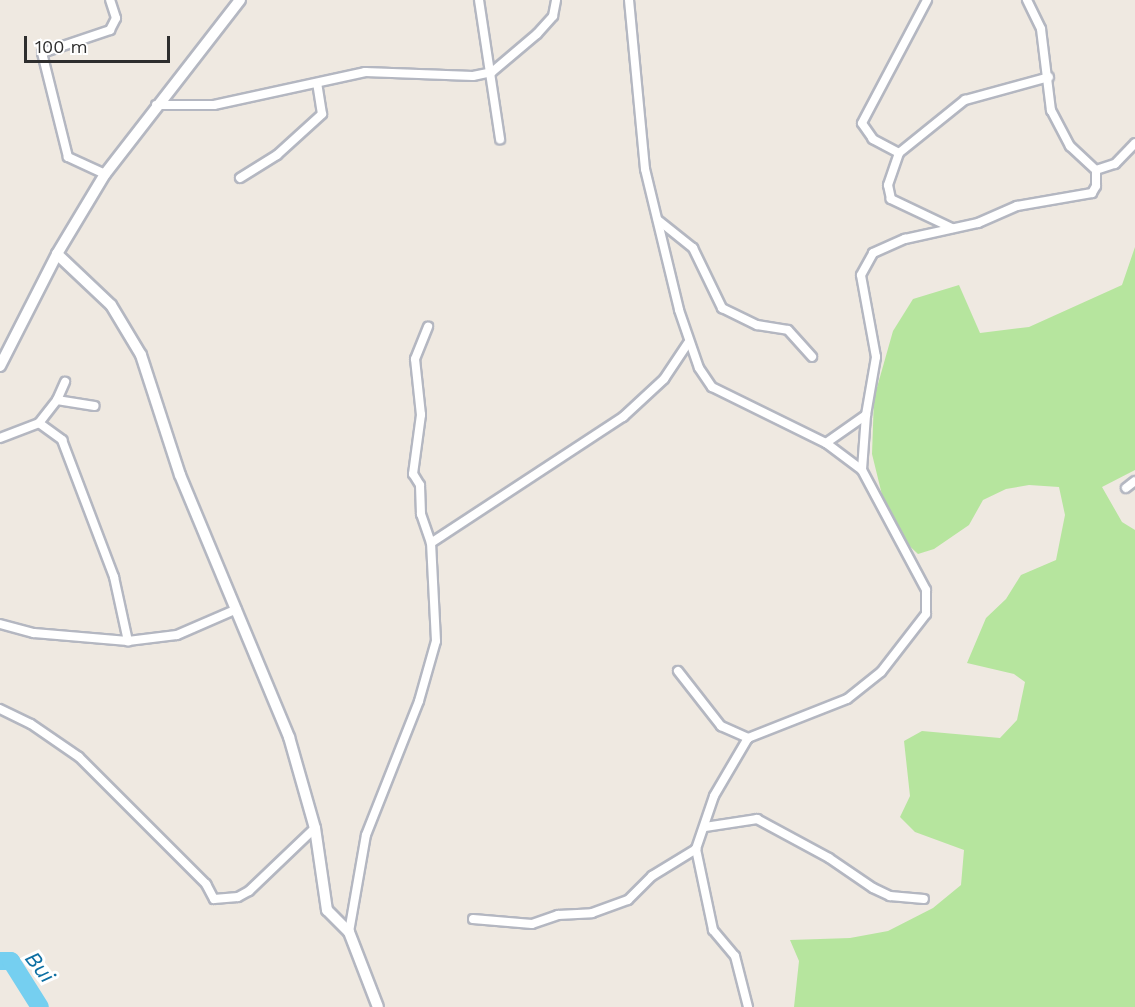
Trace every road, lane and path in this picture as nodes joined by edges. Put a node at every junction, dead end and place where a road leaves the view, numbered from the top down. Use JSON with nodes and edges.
{"nodes":[{"id":1,"x":110,"y":0,"type":"edge"},
{"id":2,"x":240,"y":0,"type":"edge"},
{"id":3,"x":479,"y":0,"type":"edge"},
{"id":4,"x":556,"y":0,"type":"edge"},
{"id":5,"x":629,"y":0,"type":"edge"},
{"id":6,"x":927,"y":0,"type":"edge"},
{"id":7,"x":1027,"y":0,"type":"edge"},
{"id":8,"x":492,"y":72,"type":"junction"},
{"id":9,"x":1049,"y":77,"type":"junction"},
{"id":10,"x":317,"y":83,"type":"junction"},
{"id":11,"x":156,"y":105,"type":"junction"},
{"id":12,"x":500,"y":139,"type":"dead end"},
{"id":13,"x":1135,"y":143,"type":"edge"},
{"id":14,"x":899,"y":153,"type":"junction"},
{"id":15,"x":1096,"y":170,"type":"junction"},
{"id":16,"x":105,"y":174,"type":"junction"},
{"id":17,"x":240,"y":178,"type":"dead end"},
{"id":18,"x":657,"y":219,"type":"junction"},
{"id":19,"x":953,"y":228,"type":"junction"},
{"id":20,"x":57,"y":254,"type":"junction"},
{"id":21,"x":428,"y":326,"type":"dead end"},
{"id":22,"x":688,"y":343,"type":"junction"},
{"id":23,"x":812,"y":357,"type":"dead end"},
{"id":24,"x":0,"y":366,"type":"edge"},
{"id":25,"x":65,"y":382,"type":"dead end"},
{"id":26,"x":57,"y":400,"type":"junction"},
{"id":27,"x":95,"y":406,"type":"dead end"},
{"id":28,"x":866,"y":415,"type":"junction"},
{"id":29,"x":39,"y":423,"type":"junction"},
{"id":30,"x":0,"y":438,"type":"edge"},
{"id":31,"x":826,"y":443,"type":"junction"},
{"id":32,"x":862,"y":470,"type":"junction"},
{"id":33,"x":1135,"y":481,"type":"edge"},
{"id":34,"x":1126,"y":488,"type":"dead end"},
{"id":35,"x":431,"y":543,"type":"junction"},
{"id":36,"x":237,"y":609,"type":"junction"},
{"id":37,"x":0,"y":624,"type":"edge"},
{"id":38,"x":128,"y":641,"type":"junction"},
{"id":39,"x":678,"y":671,"type":"dead end"},
{"id":40,"x":0,"y":709,"type":"edge"},
{"id":41,"x":748,"y":738,"type":"junction"},
{"id":42,"x":705,"y":827,"type":"junction"},
{"id":43,"x":315,"y":828,"type":"junction"},
{"id":44,"x":696,"y":849,"type":"junction"},
{"id":45,"x":924,"y":898,"type":"dead end"},
{"id":46,"x":473,"y":919,"type":"dead end"},
{"id":47,"x":349,"y":932,"type":"junction"},
{"id":48,"x":378,"y":1007,"type":"edge"},
{"id":49,"x":748,"y":1007,"type":"edge"}],
"edges":[{"from":1,"to":16,"type":"street"},
{"from":2,"to":11,"type":"street"},
{"from":3,"to":8,"type":"street"},
{"from":4,"to":8,"type":"street"},
{"from":5,"to":18,"type":"street"},
{"from":6,"to":14,"type":"street"},
{"from":7,"to":9,"type":"street"},
{"from":8,"to":10,"type":"street"},
{"from":8,"to":12,"type":"street"},
{"from":9,"to":14,"type":"street"},
{"from":9,"to":15,"type":"street"},
{"from":10,"to":11,"type":"street"},
{"from":10,"to":17,"type":"street"},
{"from":11,"to":16,"type":"street"},
{"from":13,"to":15,"type":"street"},
{"from":14,"to":19,"type":"street"},
{"from":15,"to":19,"type":"street"},
{"from":16,"to":20,"type":"street"},
{"from":18,"to":22,"type":"street"},
{"from":18,"to":23,"type":"street"},
{"from":19,"to":28,"type":"street"},
{"from":20,"to":24,"type":"street"},
{"from":20,"to":36,"type":"street"},
{"from":21,"to":35,"type":"street"},
{"from":22,"to":31,"type":"street"},
{"from":22,"to":35,"type":"street"},
{"from":25,"to":26,"type":"street"},
{"from":26,"to":27,"type":"street"},
{"from":26,"to":29,"type":"street"},
{"from":28,"to":31,"type":"street"},
{"from":28,"to":32,"type":"street"},
{"from":29,"to":30,"type":"street"},
{"from":29,"to":38,"type":"street"},
{"from":31,"to":32,"type":"street"},
{"from":32,"to":41,"type":"street"},
{"from":33,"to":34,"type":"street"},
{"from":35,"to":47,"type":"street"},
{"from":36,"to":38,"type":"street"},
{"from":36,"to":43,"type":"street"},
{"from":37,"to":38,"type":"street"},
{"from":39,"to":41,"type":"street"},
{"from":40,"to":43,"type":"street"},
{"from":41,"to":42,"type":"street"},
{"from":42,"to":44,"type":"street"},
{"from":42,"to":45,"type":"street"},
{"from":43,"to":47,"type":"street"},
{"from":44,"to":46,"type":"street"},
{"from":44,"to":49,"type":"street"},
{"from":47,"to":48,"type":"street"}]}
